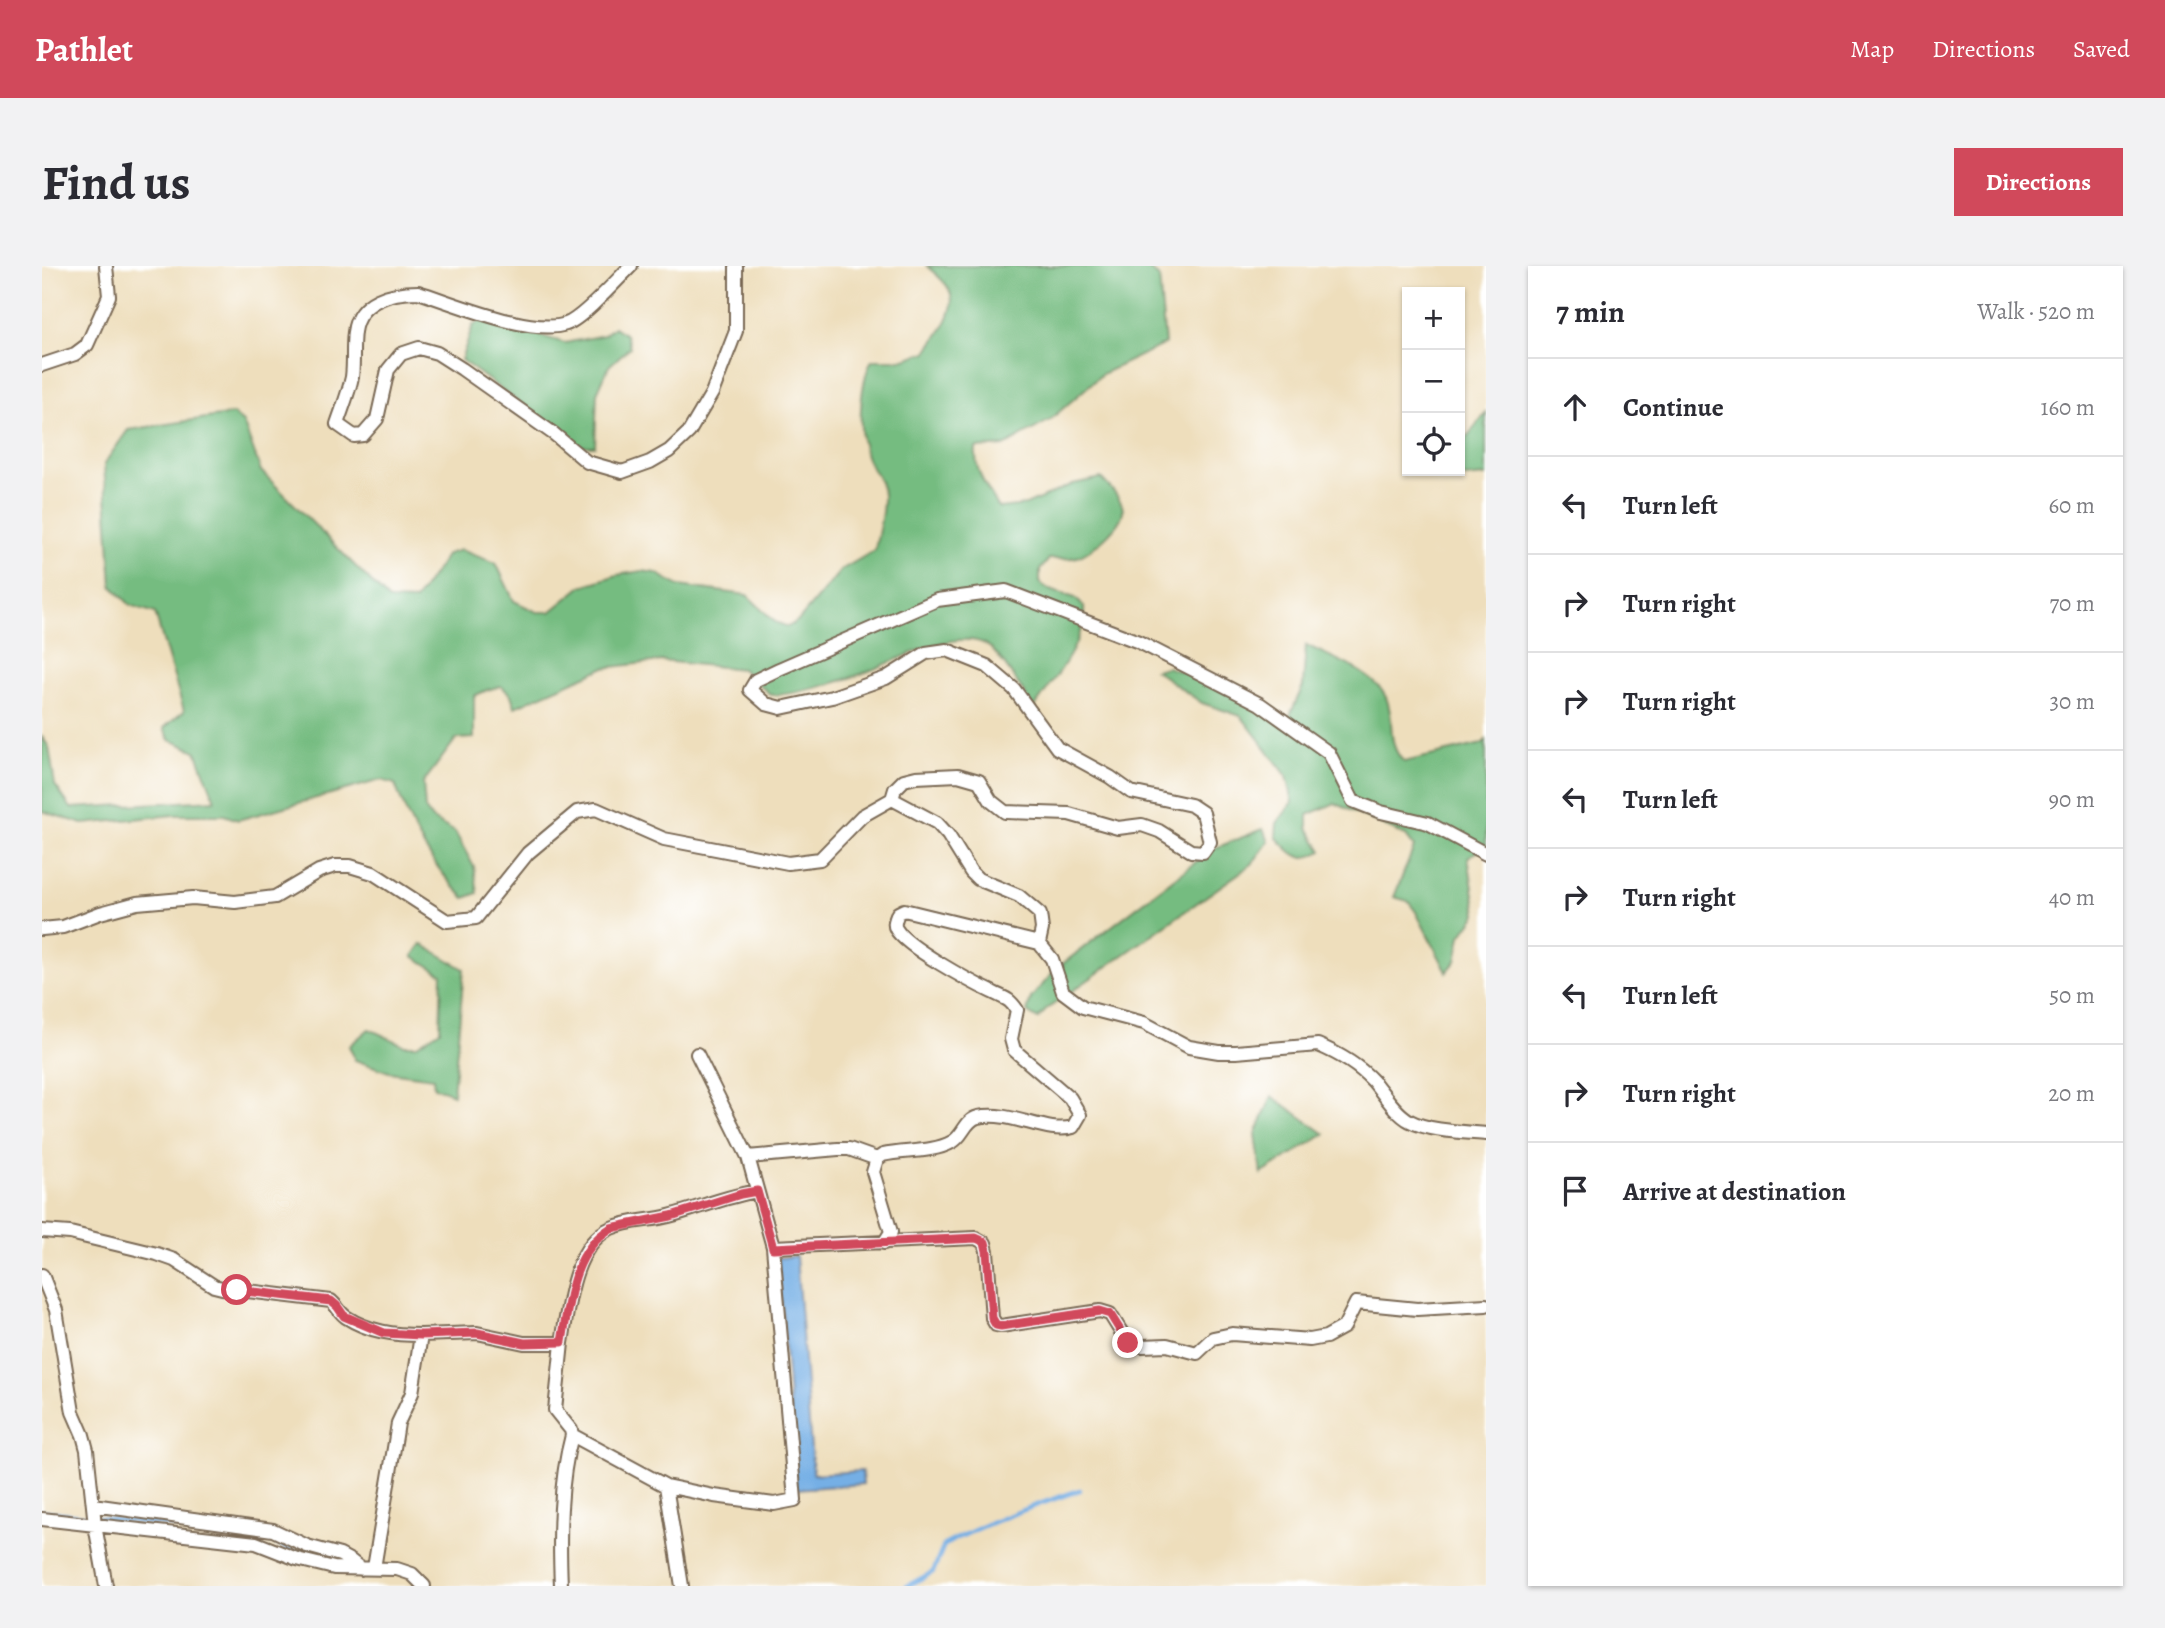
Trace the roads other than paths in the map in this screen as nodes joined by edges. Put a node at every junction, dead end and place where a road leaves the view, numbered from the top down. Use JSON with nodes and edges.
{"nodes":[{"id":1,"x":106,"y":266,"type":"edge"},
{"id":2,"x":631,"y":266,"type":"edge"},
{"id":3,"x":736,"y":266,"type":"edge"},
{"id":4,"x":42,"y":365,"type":"edge"},
{"id":5,"x":892,"y":799,"type":"junction"},
{"id":6,"x":1486,"y":854,"type":"edge"},
{"id":7,"x":42,"y":929,"type":"edge"},
{"id":8,"x":1039,"y":943,"type":"junction"},
{"id":9,"x":697,"y":1054,"type":"dead end"},
{"id":10,"x":1486,"y":1134,"type":"edge"},
{"id":11,"x":748,"y":1157,"type":"junction"},
{"id":12,"x":877,"y":1159,"type":"junction"},
{"id":13,"x":757,"y":1191,"type":"junction"},
{"id":14,"x":42,"y":1231,"type":"edge"},
{"id":15,"x":884,"y":1243,"type":"junction"},
{"id":16,"x":773,"y":1248,"type":"junction"},
{"id":17,"x":42,"y":1275,"type":"edge"},
{"id":18,"x":1486,"y":1305,"type":"edge"},
{"id":19,"x":421,"y":1335,"type":"junction"},
{"id":20,"x":562,"y":1342,"type":"junction"},
{"id":21,"x":572,"y":1434,"type":"junction"},
{"id":22,"x":666,"y":1486,"type":"junction"},
{"id":23,"x":93,"y":1505,"type":"junction"},
{"id":24,"x":42,"y":1519,"type":"edge"},
{"id":25,"x":95,"y":1525,"type":"junction"},
{"id":26,"x":368,"y":1569,"type":"junction"},
{"id":27,"x":106,"y":1586,"type":"edge"},
{"id":28,"x":424,"y":1586,"type":"edge"},
{"id":29,"x":561,"y":1586,"type":"edge"},
{"id":30,"x":682,"y":1586,"type":"edge"}],
"edges":[{"from":1,"to":4,"type":"street"},
{"from":2,"to":3,"type":"street"},
{"from":5,"to":6,"type":"street"},
{"from":5,"to":7,"type":"street"},
{"from":5,"to":8,"type":"street"},
{"from":8,"to":10,"type":"street"},
{"from":8,"to":12,"type":"street"},
{"from":9,"to":11,"type":"street"},
{"from":11,"to":12,"type":"street"},
{"from":11,"to":13,"type":"street"},
{"from":12,"to":15,"type":"street"},
{"from":13,"to":16,"type":"street"},
{"from":13,"to":20,"type":"street"},
{"from":14,"to":19,"type":"street"},
{"from":15,"to":16,"type":"street"},
{"from":15,"to":18,"type":"street"},
{"from":16,"to":22,"type":"street"},
{"from":17,"to":23,"type":"street"},
{"from":19,"to":20,"type":"street"},
{"from":19,"to":26,"type":"street"},
{"from":20,"to":21,"type":"street"},
{"from":21,"to":22,"type":"street"},
{"from":21,"to":29,"type":"street"},
{"from":22,"to":30,"type":"street"},
{"from":23,"to":25,"type":"street"},
{"from":23,"to":26,"type":"street"},
{"from":24,"to":25,"type":"street"},
{"from":25,"to":26,"type":"street"},
{"from":25,"to":27,"type":"street"},
{"from":26,"to":28,"type":"street"}]}
